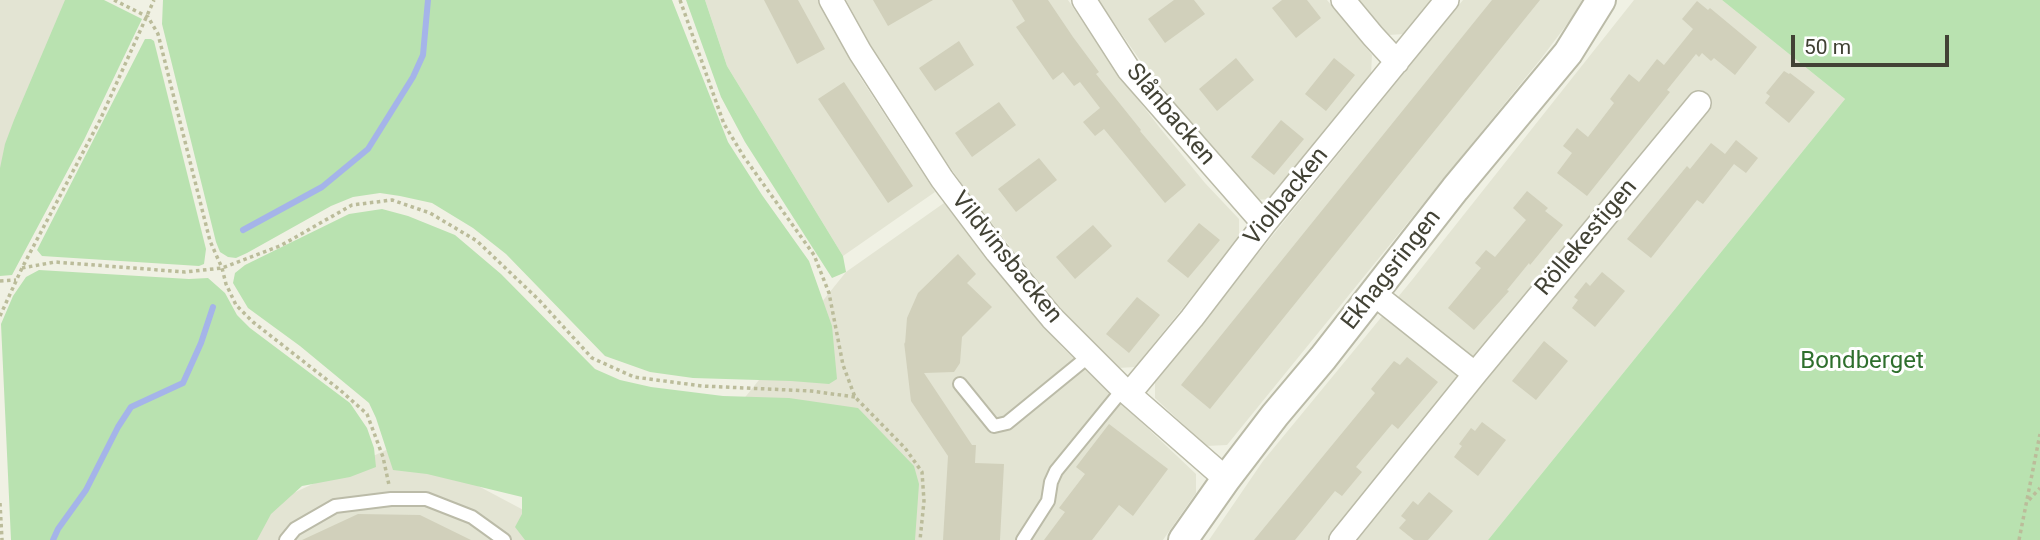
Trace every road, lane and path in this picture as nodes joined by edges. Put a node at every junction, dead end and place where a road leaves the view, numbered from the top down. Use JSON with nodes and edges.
{"nodes":[{"id":1,"x":114,"y":0,"type":"edge"},
{"id":2,"x":155,"y":0,"type":"edge"},
{"id":3,"x":680,"y":0,"type":"edge"},
{"id":4,"x":831,"y":0,"type":"edge"},
{"id":5,"x":1084,"y":0,"type":"edge"},
{"id":6,"x":1343,"y":0,"type":"edge"},
{"id":7,"x":1447,"y":0,"type":"edge"},
{"id":8,"x":1601,"y":0,"type":"edge"},
{"id":9,"x":148,"y":17,"type":"junction"},
{"id":10,"x":1398,"y":62,"type":"junction"},
{"id":11,"x":1699,"y":103,"type":"dead end"},
{"id":12,"x":1264,"y":224,"type":"junction"},
{"id":13,"x":22,"y":268,"type":"junction"},
{"id":14,"x":222,"y":268,"type":"junction"},
{"id":15,"x":16,"y":280,"type":"junction"},
{"id":16,"x":0,"y":281,"type":"edge"},
{"id":17,"x":1373,"y":293,"type":"junction"},
{"id":18,"x":0,"y":316,"type":"edge"},
{"id":19,"x":1089,"y":356,"type":"junction"},
{"id":20,"x":1475,"y":374,"type":"junction"},
{"id":21,"x":960,"y":384,"type":"dead end"},
{"id":22,"x":1126,"y":392,"type":"junction"},
{"id":23,"x":855,"y":397,"type":"junction"},
{"id":24,"x":2040,"y":434,"type":"edge"},
{"id":25,"x":1226,"y":479,"type":"junction"},
{"id":26,"x":2040,"y":488,"type":"edge"},
{"id":27,"x":391,"y":499,"type":"junction"},
{"id":28,"x":2027,"y":501,"type":"junction"},
{"id":29,"x":0,"y":503,"type":"edge"},
{"id":30,"x":2,"y":540,"type":"edge"},
{"id":31,"x":286,"y":540,"type":"edge"},
{"id":32,"x":504,"y":540,"type":"edge"},
{"id":33,"x":920,"y":540,"type":"edge"},
{"id":34,"x":1023,"y":540,"type":"edge"},
{"id":35,"x":1183,"y":540,"type":"edge"},
{"id":36,"x":1341,"y":540,"type":"edge"},
{"id":37,"x":2019,"y":540,"type":"edge"}],
"edges":[{"from":1,"to":9,"type":"path"},
{"from":2,"to":9,"type":"path"},
{"from":3,"to":23,"type":"path"},
{"from":4,"to":19,"type":"street","name":"Vildvinsbacken"},
{"from":5,"to":12,"type":"street","name":"Slånbacken"},
{"from":6,"to":10,"type":"street"},
{"from":7,"to":10,"type":"street","name":"Violbacken"},
{"from":8,"to":17,"type":"street","name":"Ekhagsringen"},
{"from":9,"to":13,"type":"path"},
{"from":9,"to":14,"type":"path"},
{"from":10,"to":12,"type":"street","name":"Violbacken"},
{"from":11,"to":20,"type":"street","name":"Röllekestigen"},
{"from":12,"to":22,"type":"street","name":"Violbacken"},
{"from":13,"to":14,"type":"path"},
{"from":13,"to":15,"type":"path"},
{"from":14,"to":23,"type":"path"},
{"from":14,"to":27,"type":"path"},
{"from":15,"to":16,"type":"path"},
{"from":15,"to":18,"type":"path"},
{"from":17,"to":20,"type":"street"},
{"from":17,"to":25,"type":"street","name":"Ekhagsringen"},
{"from":19,"to":21,"type":"lane"},
{"from":19,"to":22,"type":"street","name":"Vildvinsbacken"},
{"from":20,"to":36,"type":"street","name":"Röllekestigen"},
{"from":22,"to":25,"type":"street","name":"Vildvinsbacken"},
{"from":22,"to":34,"type":"lane"},
{"from":23,"to":33,"type":"path"},
{"from":24,"to":28,"type":"path"},
{"from":25,"to":35,"type":"street","name":"Ekhagsringen"},
{"from":26,"to":28,"type":"path"},
{"from":27,"to":31,"type":"lane"},
{"from":27,"to":32,"type":"lane"},
{"from":28,"to":37,"type":"path"},
{"from":29,"to":30,"type":"path"}]}
